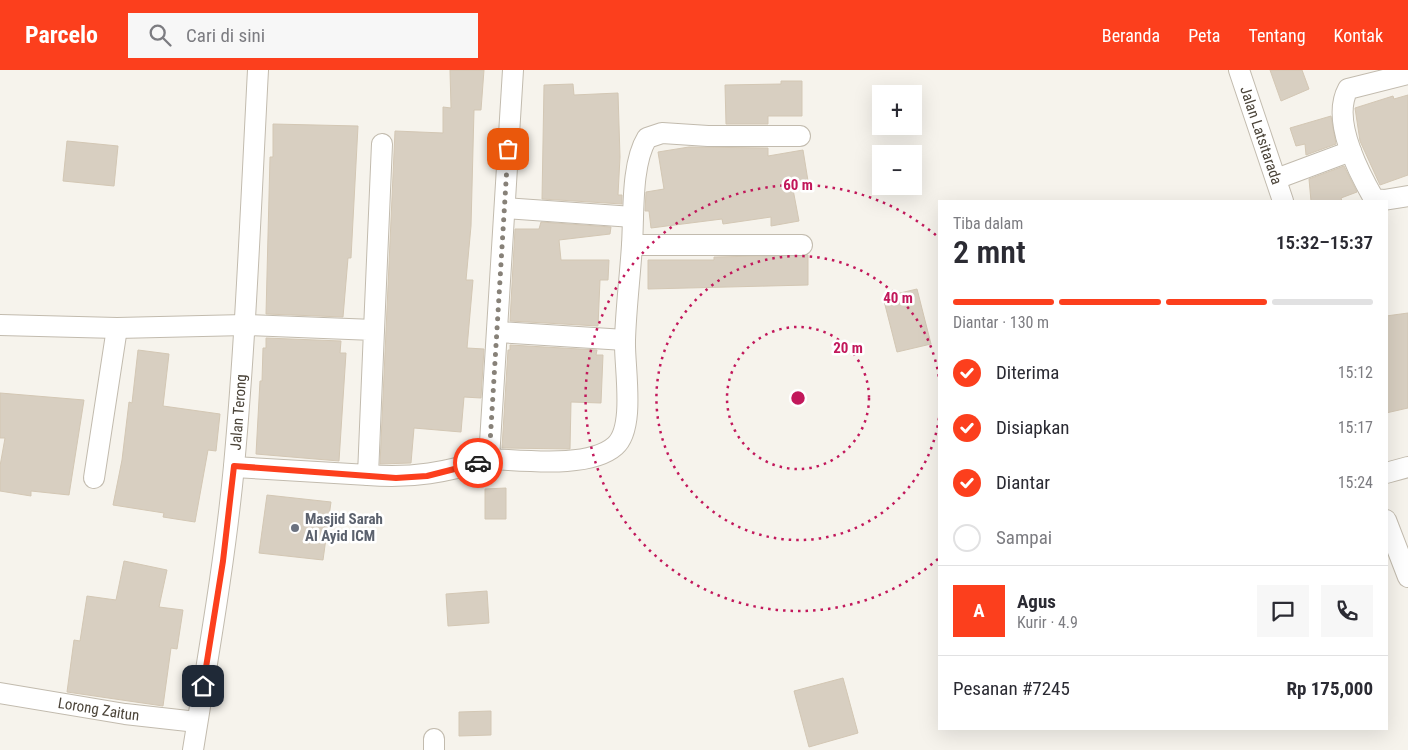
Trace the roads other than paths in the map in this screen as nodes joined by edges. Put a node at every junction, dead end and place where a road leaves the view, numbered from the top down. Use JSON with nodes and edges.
{"nodes":[{"id":1,"x":258,"y":70,"type":"edge"},
{"id":2,"x":513,"y":70,"type":"edge"},
{"id":3,"x":1239,"y":70,"type":"edge"},
{"id":4,"x":1408,"y":74,"type":"edge"},
{"id":5,"x":800,"y":136,"type":"dead end"},
{"id":6,"x":382,"y":144,"type":"dead end"},
{"id":7,"x":1351,"y":151,"type":"junction"},
{"id":8,"x":1276,"y":179,"type":"junction"},
{"id":9,"x":1408,"y":196,"type":"edge"},
{"id":10,"x":1283,"y":200,"type":"edge"},
{"id":11,"x":505,"y":208,"type":"junction"},
{"id":12,"x":633,"y":217,"type":"junction"},
{"id":13,"x":632,"y":245,"type":"junction"},
{"id":14,"x":802,"y":245,"type":"dead end"},
{"id":15,"x":0,"y":325,"type":"edge"},
{"id":16,"x":245,"y":325,"type":"junction"},
{"id":17,"x":117,"y":328,"type":"junction"},
{"id":18,"x":374,"y":330,"type":"junction"},
{"id":19,"x":498,"y":332,"type":"junction"},
{"id":20,"x":625,"y":340,"type":"junction"},
{"id":21,"x":489,"y":460,"type":"junction"},
{"id":22,"x":234,"y":466,"type":"junction"},
{"id":23,"x":1408,"y":468,"type":"edge"},
{"id":24,"x":1388,"y":473,"type":"edge"},
{"id":25,"x":368,"y":475,"type":"junction"},
{"id":26,"x":94,"y":478,"type":"dead end"},
{"id":27,"x":1388,"y":525,"type":"edge"},
{"id":28,"x":1408,"y":577,"type":"edge"},
{"id":29,"x":0,"y":693,"type":"edge"},
{"id":30,"x":197,"y":722,"type":"junction"},
{"id":31,"x":193,"y":750,"type":"edge"}],
"edges":[{"from":1,"to":16,"type":"street","name":"Jalan Terong"},
{"from":2,"to":11,"type":"street"},
{"from":3,"to":8,"type":"street","name":"Jalan Latsitarada"},
{"from":4,"to":7,"type":"street"},
{"from":5,"to":12,"type":"street"},
{"from":6,"to":18,"type":"street"},
{"from":7,"to":8,"type":"street"},
{"from":7,"to":9,"type":"street"},
{"from":8,"to":10,"type":"street","name":"Jalan Latsitarada"},
{"from":11,"to":12,"type":"street"},
{"from":11,"to":19,"type":"street"},
{"from":12,"to":13,"type":"street"},
{"from":13,"to":14,"type":"street"},
{"from":13,"to":20,"type":"street"},
{"from":15,"to":17,"type":"street"},
{"from":16,"to":17,"type":"street"},
{"from":16,"to":18,"type":"street"},
{"from":16,"to":22,"type":"street","name":"Jalan Terong"},
{"from":17,"to":26,"type":"street"},
{"from":18,"to":25,"type":"street"},
{"from":19,"to":20,"type":"street"},
{"from":19,"to":21,"type":"street"},
{"from":20,"to":21,"type":"street"},
{"from":21,"to":25,"type":"street"},
{"from":22,"to":25,"type":"street"},
{"from":22,"to":30,"type":"street","name":"Jalan Terong"},
{"from":23,"to":24,"type":"street"},
{"from":27,"to":28,"type":"street"},
{"from":29,"to":30,"type":"street","name":"Lorong Zaitun"},
{"from":30,"to":31,"type":"street","name":"Jalan Terong"}]}
